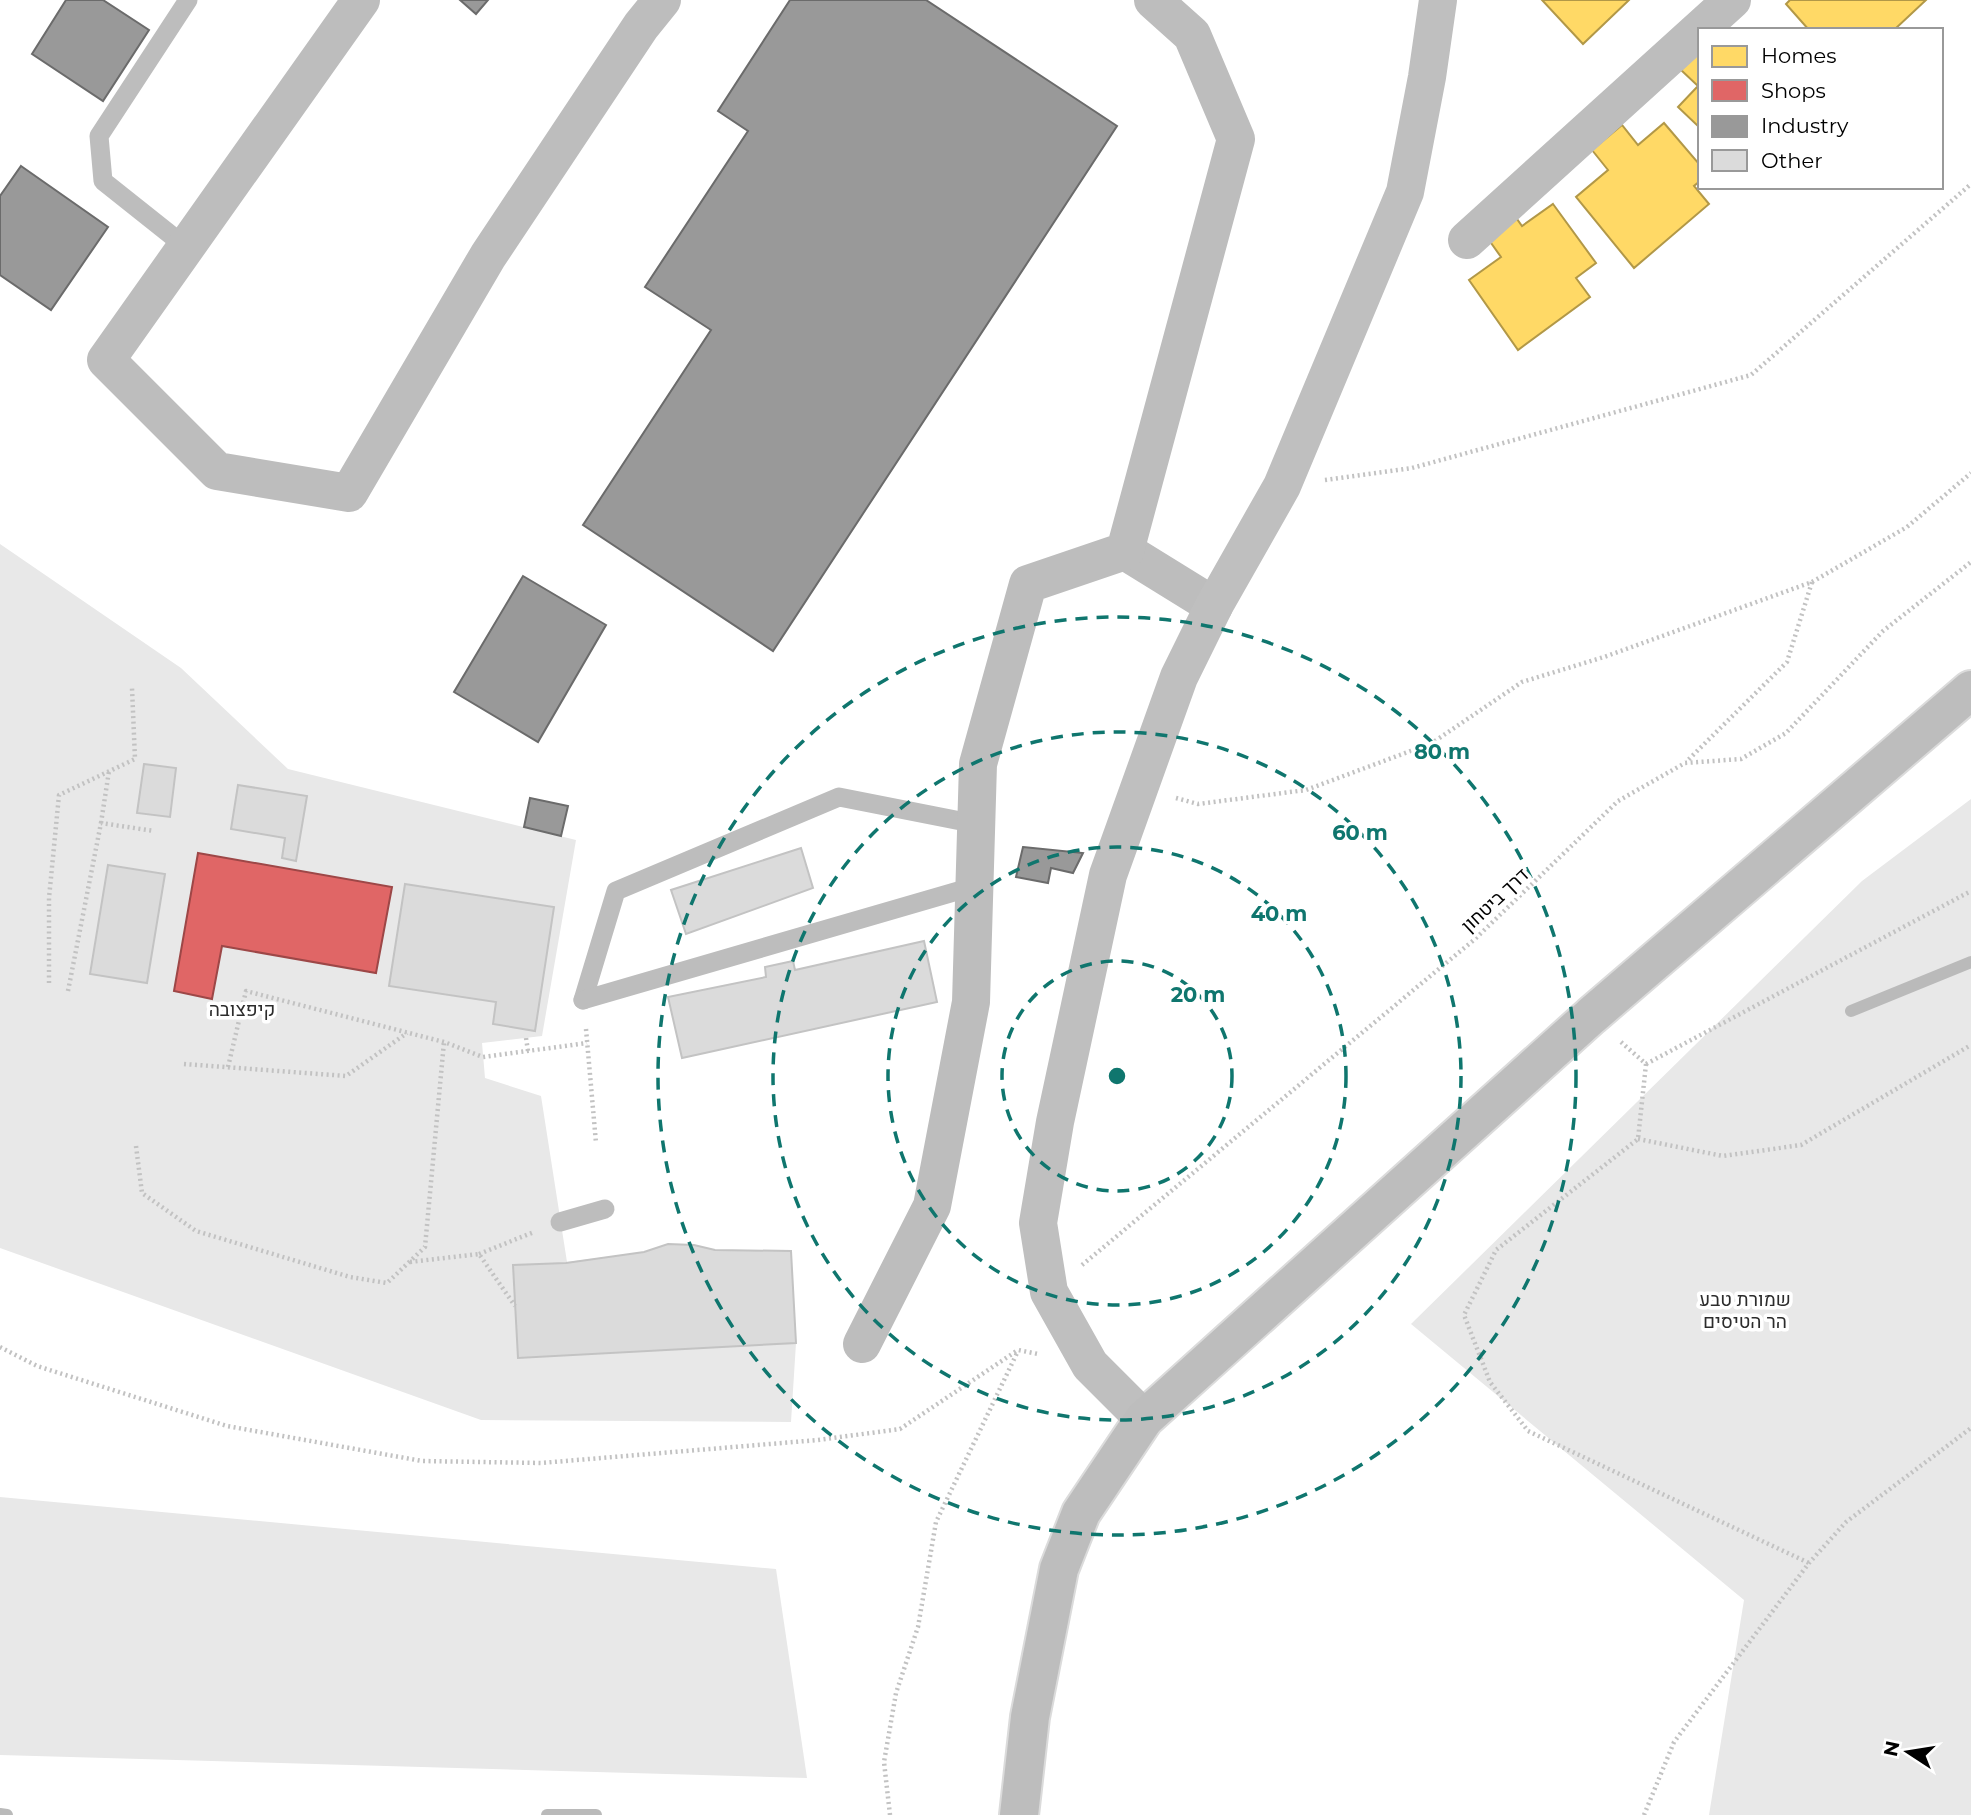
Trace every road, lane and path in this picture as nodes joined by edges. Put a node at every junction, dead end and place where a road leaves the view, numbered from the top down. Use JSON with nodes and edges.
{"nodes":[{"id":1,"x":188,"y":0,"type":"edge"},
{"id":2,"x":361,"y":0,"type":"edge"},
{"id":3,"x":662,"y":0,"type":"edge"},
{"id":4,"x":1153,"y":0,"type":"edge"},
{"id":5,"x":1438,"y":0,"type":"edge"},
{"id":6,"x":1732,"y":0,"type":"edge"},
{"id":7,"x":1701,"y":28,"type":"edge"},
{"id":8,"x":1698,"y":31,"type":"edge"},
{"id":9,"x":1971,"y":184,"type":"edge"},
{"id":10,"x":1467,"y":240,"type":"dead end"},
{"id":11,"x":186,"y":247,"type":"junction"},
{"id":12,"x":1971,"y":473,"type":"edge"},
{"id":13,"x":1282,"y":486,"type":"junction"},
{"id":14,"x":1125,"y":551,"type":"junction"},
{"id":15,"x":1971,"y":562,"type":"edge"},
{"id":16,"x":1812,"y":582,"type":"junction"},
{"id":17,"x":1214,"y":606,"type":"junction"},
{"id":18,"x":132,"y":688,"type":"dead end"},
{"id":19,"x":1971,"y":690,"type":"edge"},
{"id":20,"x":1685,"y":763,"type":"junction"},
{"id":21,"x":109,"y":771,"type":"junction"},
{"id":22,"x":1141,"y":789,"type":"junction"},
{"id":23,"x":101,"y":823,"type":"junction"},
{"id":24,"x":976,"y":824,"type":"junction"},
{"id":25,"x":154,"y":831,"type":"dead end"},
{"id":26,"x":975,"y":886,"type":"junction"},
{"id":27,"x":1971,"y":891,"type":"edge"},
{"id":28,"x":49,"y":983,"type":"dead end"},
{"id":29,"x":68,"y":990,"type":"dead end"},
{"id":30,"x":583,"y":1000,"type":"junction"},
{"id":31,"x":407,"y":1032,"type":"junction"},
{"id":32,"x":526,"y":1038,"type":"dead end"},
{"id":33,"x":444,"y":1042,"type":"junction"},
{"id":34,"x":587,"y":1043,"type":"junction"},
{"id":35,"x":1971,"y":1045,"type":"edge"},
{"id":36,"x":528,"y":1051,"type":"junction"},
{"id":37,"x":184,"y":1064,"type":"dead end"},
{"id":38,"x":228,"y":1068,"type":"junction"},
{"id":39,"x":1638,"y":1139,"type":"junction"},
{"id":40,"x":596,"y":1143,"type":"dead end"},
{"id":41,"x":136,"y":1146,"type":"dead end"},
{"id":42,"x":605,"y":1209,"type":"dead end"},
{"id":43,"x":560,"y":1222,"type":"joint"},
{"id":44,"x":479,"y":1254,"type":"junction"},
{"id":45,"x":409,"y":1262,"type":"junction"},
{"id":46,"x":1049,"y":1292,"type":"junction"},
{"id":47,"x":515,"y":1306,"type":"dead end"},
{"id":48,"x":862,"y":1344,"type":"dead end"},
{"id":49,"x":0,"y":1348,"type":"edge"},
{"id":50,"x":1144,"y":1419,"type":"junction"},
{"id":51,"x":1971,"y":1428,"type":"edge"},
{"id":52,"x":1809,"y":1563,"type":"junction"},
{"id":53,"x":890,"y":1815,"type":"edge"},
{"id":54,"x":1019,"y":1815,"type":"edge"},
{"id":55,"x":1644,"y":1815,"type":"edge"}],
"edges":[{"from":1,"to":11,"type":"lane"},
{"from":2,"to":11,"type":"street"},
{"from":3,"to":11,"type":"street"},
{"from":4,"to":14,"type":"street"},
{"from":5,"to":13,"type":"street"},
{"from":6,"to":7,"type":"street"},
{"from":8,"to":10,"type":"street"},
{"from":9,"to":13,"type":"path"},
{"from":12,"to":16,"type":"path"},
{"from":13,"to":17,"type":"street"},
{"from":14,"to":17,"type":"street"},
{"from":14,"to":24,"type":"street"},
{"from":15,"to":20,"type":"path","name":"דרך ביטחון"},
{"from":16,"to":20,"type":"path"},
{"from":16,"to":22,"type":"path"},
{"from":17,"to":22,"type":"street"},
{"from":18,"to":21,"type":"path"},
{"from":19,"to":50,"type":"street"},
{"from":20,"to":46,"type":"path","name":"דרך ביטחון"},
{"from":21,"to":23,"type":"path"},
{"from":21,"to":28,"type":"path"},
{"from":22,"to":46,"type":"street"},
{"from":23,"to":25,"type":"path"},
{"from":23,"to":29,"type":"path"},
{"from":24,"to":26,"type":"street"},
{"from":24,"to":30,"type":"lane"},
{"from":26,"to":30,"type":"lane"},
{"from":26,"to":48,"type":"street"},
{"from":27,"to":39,"type":"path"},
{"from":30,"to":34,"type":"path"},
{"from":31,"to":33,"type":"path"},
{"from":31,"to":38,"type":"path"},
{"from":31,"to":38,"type":"path"},
{"from":32,"to":36,"type":"path"},
{"from":33,"to":36,"type":"path"},
{"from":33,"to":45,"type":"path"},
{"from":34,"to":36,"type":"path"},
{"from":34,"to":40,"type":"path"},
{"from":35,"to":39,"type":"path"},
{"from":37,"to":38,"type":"path"},
{"from":39,"to":52,"type":"path"},
{"from":41,"to":45,"type":"path"},
{"from":42,"to":43,"type":"lane"},
{"from":43,"to":44,"type":"path"},
{"from":44,"to":45,"type":"path"},
{"from":44,"to":47,"type":"path"},
{"from":46,"to":50,"type":"street"},
{"from":49,"to":53,"type":"path"},
{"from":50,"to":54,"type":"street"},
{"from":51,"to":52,"type":"path"},
{"from":52,"to":55,"type":"path"}]}
